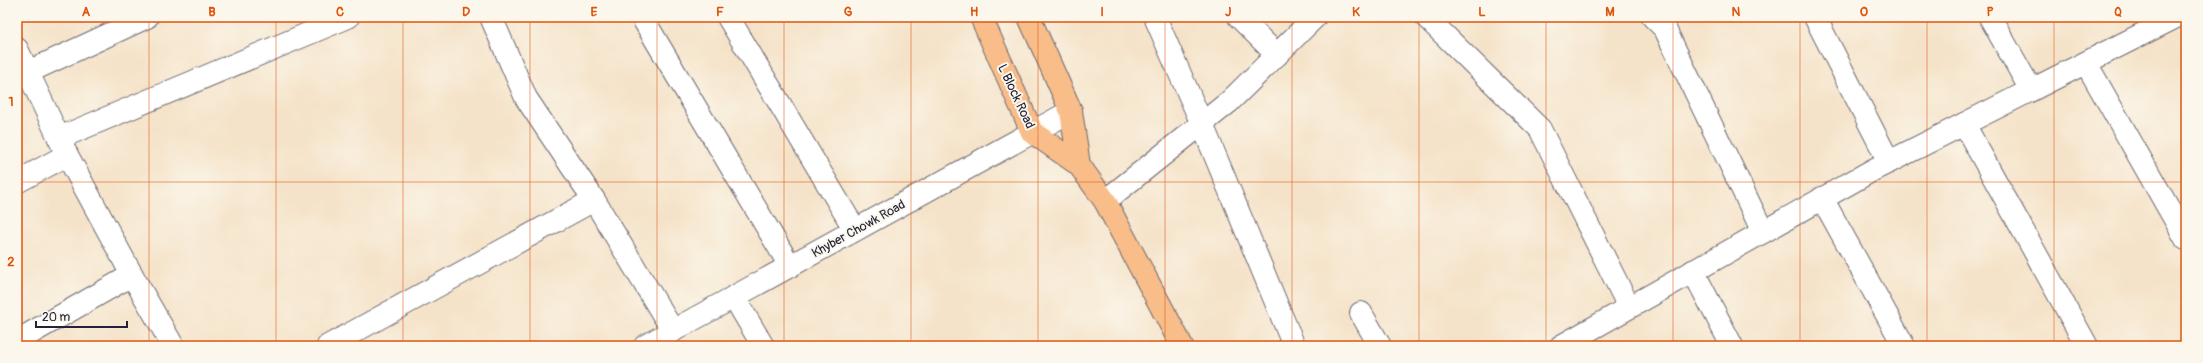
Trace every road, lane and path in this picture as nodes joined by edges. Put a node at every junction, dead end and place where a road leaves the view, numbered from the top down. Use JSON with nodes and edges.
{"nodes":[{"id":1,"x":147,"y":17,"type":"edge"},
{"id":2,"x":348,"y":17,"type":"edge"},
{"id":3,"x":491,"y":17,"type":"edge"},
{"id":4,"x":642,"y":17,"type":"edge"},
{"id":5,"x":728,"y":17,"type":"edge"},
{"id":6,"x":981,"y":17,"type":"edge"},
{"id":7,"x":1029,"y":17,"type":"edge"},
{"id":8,"x":1155,"y":17,"type":"edge"},
{"id":9,"x":1239,"y":17,"type":"edge"},
{"id":10,"x":1315,"y":17,"type":"edge"},
{"id":11,"x":1426,"y":17,"type":"edge"},
{"id":12,"x":1653,"y":17,"type":"edge"},
{"id":13,"x":1815,"y":17,"type":"edge"},
{"id":14,"x":1990,"y":17,"type":"edge"},
{"id":15,"x":2169,"y":19,"type":"edge"},
{"id":16,"x":17,"y":49,"type":"edge"},
{"id":17,"x":1277,"y":55,"type":"junction"},
{"id":18,"x":2086,"y":63,"type":"junction"},
{"id":19,"x":28,"y":72,"type":"junction"},
{"id":20,"x":2031,"y":90,"type":"junction"},
{"id":21,"x":1071,"y":111,"type":"junction"},
{"id":22,"x":1202,"y":124,"type":"junction"},
{"id":23,"x":1964,"y":124,"type":"junction"},
{"id":24,"x":1032,"y":132,"type":"junction"},
{"id":25,"x":63,"y":146,"type":"junction"},
{"id":26,"x":1890,"y":162,"type":"junction"},
{"id":27,"x":1080,"y":165,"type":"junction"},
{"id":28,"x":17,"y":182,"type":"edge"},
{"id":29,"x":1822,"y":198,"type":"junction"},
{"id":30,"x":594,"y":200,"type":"junction"},
{"id":31,"x":1105,"y":201,"type":"junction"},
{"id":32,"x":855,"y":230,"type":"junction"},
{"id":33,"x":1763,"y":232,"type":"junction"},
{"id":34,"x":2186,"y":238,"type":"edge"},
{"id":35,"x":790,"y":266,"type":"junction"},
{"id":36,"x":1693,"y":271,"type":"junction"},
{"id":37,"x":132,"y":275,"type":"junction"},
{"id":38,"x":734,"y":297,"type":"junction"},
{"id":39,"x":1629,"y":308,"type":"junction"},
{"id":40,"x":1361,"y":313,"type":"dead end"},
{"id":41,"x":673,"y":331,"type":"junction"},
{"id":42,"x":17,"y":341,"type":"edge"},
{"id":43,"x":172,"y":346,"type":"edge"},
{"id":44,"x":328,"y":346,"type":"edge"},
{"id":45,"x":645,"y":346,"type":"edge"},
{"id":46,"x":763,"y":346,"type":"edge"},
{"id":47,"x":1182,"y":346,"type":"edge"},
{"id":48,"x":1294,"y":346,"type":"edge"},
{"id":49,"x":1380,"y":346,"type":"edge"},
{"id":50,"x":1561,"y":346,"type":"edge"},
{"id":51,"x":1732,"y":346,"type":"edge"},
{"id":52,"x":1904,"y":346,"type":"edge"},
{"id":53,"x":2087,"y":346,"type":"edge"}],
"edges":[{"from":1,"to":19,"type":"street"},
{"from":2,"to":25,"type":"street"},
{"from":3,"to":30,"type":"street"},
{"from":4,"to":35,"type":"street"},
{"from":5,"to":32,"type":"street"},
{"from":6,"to":24,"type":"main road","name":"L Block Road"},
{"from":7,"to":21,"type":"main road"},
{"from":8,"to":22,"type":"street"},
{"from":9,"to":17,"type":"street"},
{"from":10,"to":17,"type":"street"},
{"from":11,"to":39,"type":"street"},
{"from":12,"to":33,"type":"street"},
{"from":13,"to":26,"type":"street"},
{"from":14,"to":20,"type":"street"},
{"from":15,"to":18,"type":"street"},
{"from":16,"to":19,"type":"street"},
{"from":17,"to":22,"type":"street"},
{"from":18,"to":20,"type":"street"},
{"from":18,"to":34,"type":"street"},
{"from":19,"to":25,"type":"street"},
{"from":20,"to":23,"type":"street"},
{"from":21,"to":24,"type":"street","name":"Khyber Chowk Road"},
{"from":21,"to":27,"type":"main road"},
{"from":22,"to":31,"type":"street"},
{"from":22,"to":48,"type":"street"},
{"from":23,"to":26,"type":"street"},
{"from":23,"to":53,"type":"street"},
{"from":24,"to":27,"type":"main road","name":"L Block Road"},
{"from":24,"to":32,"type":"street","name":"Khyber Chowk Road"},
{"from":25,"to":28,"type":"street"},
{"from":25,"to":37,"type":"street"},
{"from":26,"to":29,"type":"street"},
{"from":27,"to":31,"type":"main road"},
{"from":29,"to":33,"type":"street"},
{"from":29,"to":52,"type":"street"},
{"from":30,"to":41,"type":"street"},
{"from":30,"to":44,"type":"street"},
{"from":31,"to":47,"type":"main road"},
{"from":32,"to":35,"type":"street","name":"Khyber Chowk Road"},
{"from":33,"to":36,"type":"street"},
{"from":35,"to":38,"type":"street","name":"Khyber Chowk Road"},
{"from":36,"to":39,"type":"street"},
{"from":36,"to":51,"type":"street"},
{"from":37,"to":42,"type":"street"},
{"from":37,"to":43,"type":"street"},
{"from":38,"to":41,"type":"street","name":"Khyber Chowk Road"},
{"from":38,"to":46,"type":"street"},
{"from":39,"to":50,"type":"street"},
{"from":40,"to":49,"type":"street"},
{"from":41,"to":45,"type":"street","name":"Khyber Chowk Road"}]}
